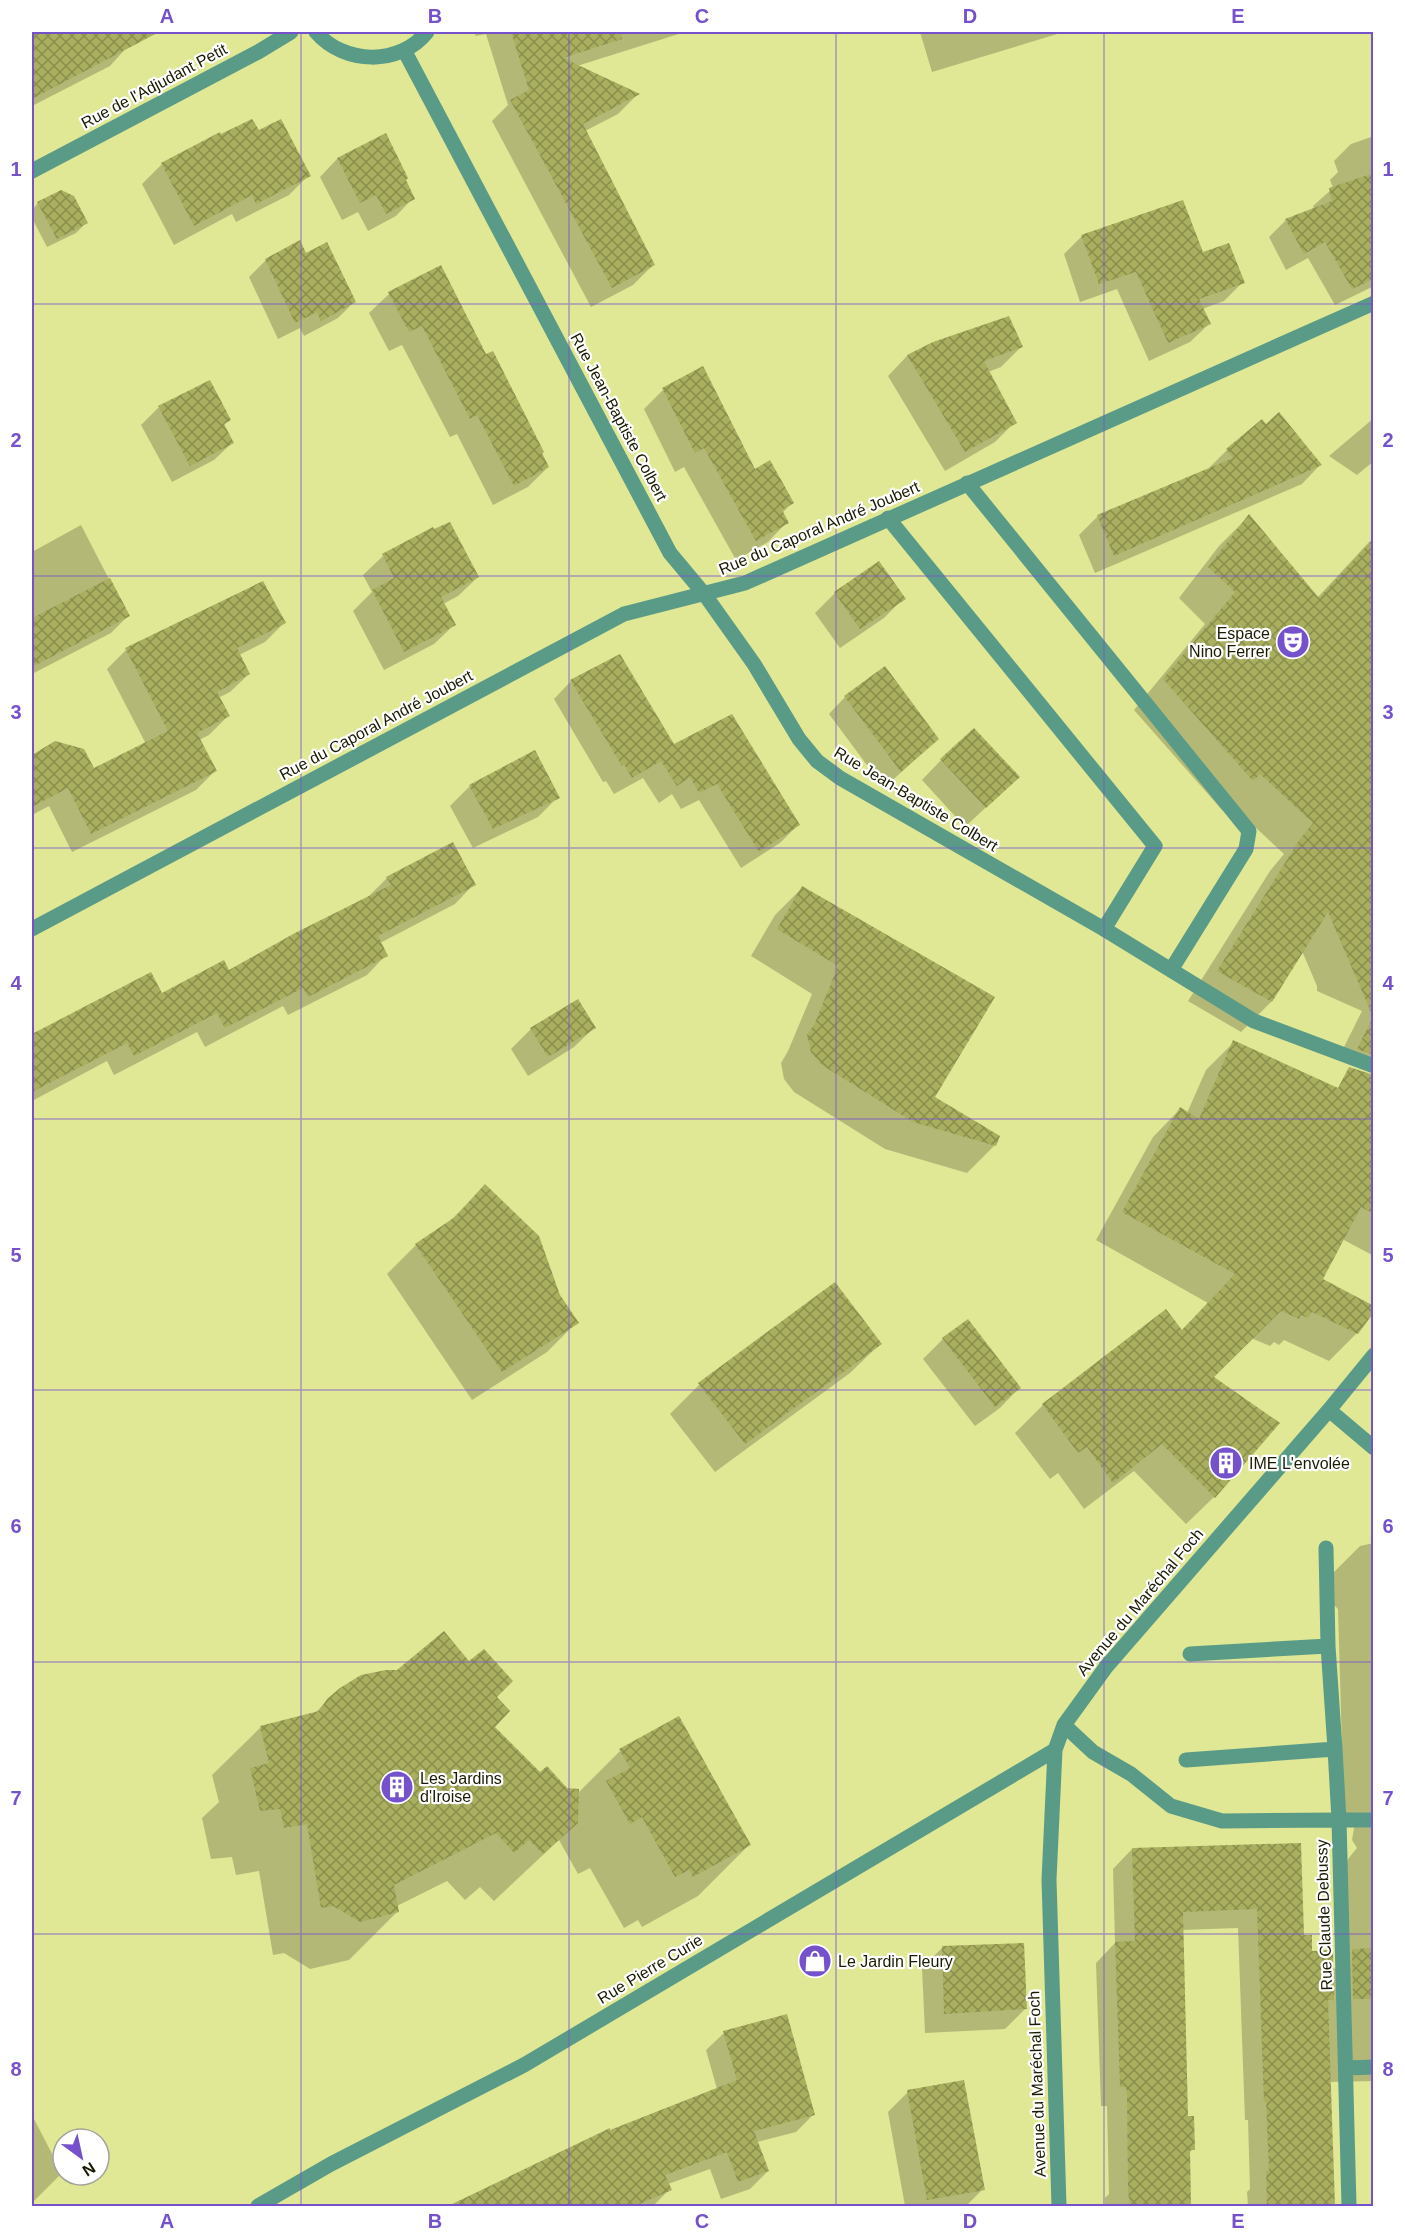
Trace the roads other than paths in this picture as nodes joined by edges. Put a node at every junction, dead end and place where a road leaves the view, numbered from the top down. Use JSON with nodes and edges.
{"nodes":[{"id":1,"x":291,"y":32,"type":"edge"},
{"id":2,"x":316,"y":32,"type":"edge"},
{"id":3,"x":427,"y":32,"type":"edge"},
{"id":4,"x":404,"y":50,"type":"junction"},
{"id":5,"x":32,"y":171,"type":"edge"},
{"id":6,"x":1374,"y":303,"type":"edge"},
{"id":7,"x":967,"y":483,"type":"junction"},
{"id":8,"x":888,"y":518,"type":"junction"},
{"id":9,"x":705,"y":595,"type":"junction"},
{"id":10,"x":32,"y":928,"type":"edge"},
{"id":11,"x":1104,"y":929,"type":"junction"},
{"id":12,"x":1171,"y":970,"type":"junction"},
{"id":13,"x":1374,"y":1066,"type":"edge"},
{"id":14,"x":1374,"y":1355,"type":"edge"},
{"id":15,"x":1329,"y":1410,"type":"junction"},
{"id":16,"x":1374,"y":1448,"type":"edge"},
{"id":17,"x":1326,"y":1548,"type":"dead end"},
{"id":18,"x":1328,"y":1646,"type":"junction"},
{"id":19,"x":1190,"y":1654,"type":"dead end"},
{"id":20,"x":1064,"y":1725,"type":"junction"},
{"id":21,"x":1335,"y":1749,"type":"junction"},
{"id":22,"x":1055,"y":1750,"type":"junction"},
{"id":23,"x":1186,"y":1760,"type":"dead end"},
{"id":24,"x":1340,"y":1820,"type":"junction"},
{"id":25,"x":1374,"y":1820,"type":"edge"},
{"id":26,"x":1374,"y":2067,"type":"edge"},
{"id":27,"x":1347,"y":2068,"type":"junction"},
{"id":28,"x":258,"y":2206,"type":"edge"},
{"id":29,"x":1059,"y":2206,"type":"edge"},
{"id":30,"x":1349,"y":2206,"type":"edge"}],
"edges":[{"from":1,"to":5,"type":"street","name":"Rue de l'Adjudant Petit"},
{"from":2,"to":4,"type":"street"},
{"from":3,"to":4,"type":"street"},
{"from":4,"to":9,"type":"street","name":"Rue Jean-Baptiste Colbert"},
{"from":6,"to":7,"type":"street","name":"Rue du Caporal André Joubert"},
{"from":7,"to":8,"type":"street","name":"Rue du Caporal André Joubert"},
{"from":7,"to":12,"type":"street"},
{"from":8,"to":9,"type":"street","name":"Rue du Caporal André Joubert"},
{"from":8,"to":11,"type":"street"},
{"from":9,"to":10,"type":"street","name":"Rue du Caporal André Joubert"},
{"from":9,"to":11,"type":"street","name":"Rue Jean-Baptiste Colbert"},
{"from":11,"to":12,"type":"street","name":"Rue Jean-Baptiste Colbert"},
{"from":12,"to":13,"type":"street","name":"Rue Jean-Baptiste Colbert"},
{"from":14,"to":15,"type":"street","name":"Avenue du Maréchal Foch"},
{"from":15,"to":16,"type":"street"},
{"from":15,"to":20,"type":"street","name":"Avenue du Maréchal Foch"},
{"from":17,"to":18,"type":"street"},
{"from":18,"to":19,"type":"street"},
{"from":18,"to":21,"type":"street"},
{"from":20,"to":22,"type":"street","name":"Avenue du Maréchal Foch"},
{"from":20,"to":24,"type":"street","name":"Rue Claude Debussy"},
{"from":21,"to":23,"type":"street"},
{"from":21,"to":24,"type":"street"},
{"from":22,"to":28,"type":"street","name":"Rue Pierre Curie"},
{"from":22,"to":29,"type":"street","name":"Avenue du Maréchal Foch"},
{"from":24,"to":25,"type":"street"},
{"from":24,"to":27,"type":"street","name":"Rue Claude Debussy"},
{"from":26,"to":27,"type":"street"},
{"from":27,"to":30,"type":"street","name":"Rue Claude Debussy"}]}
